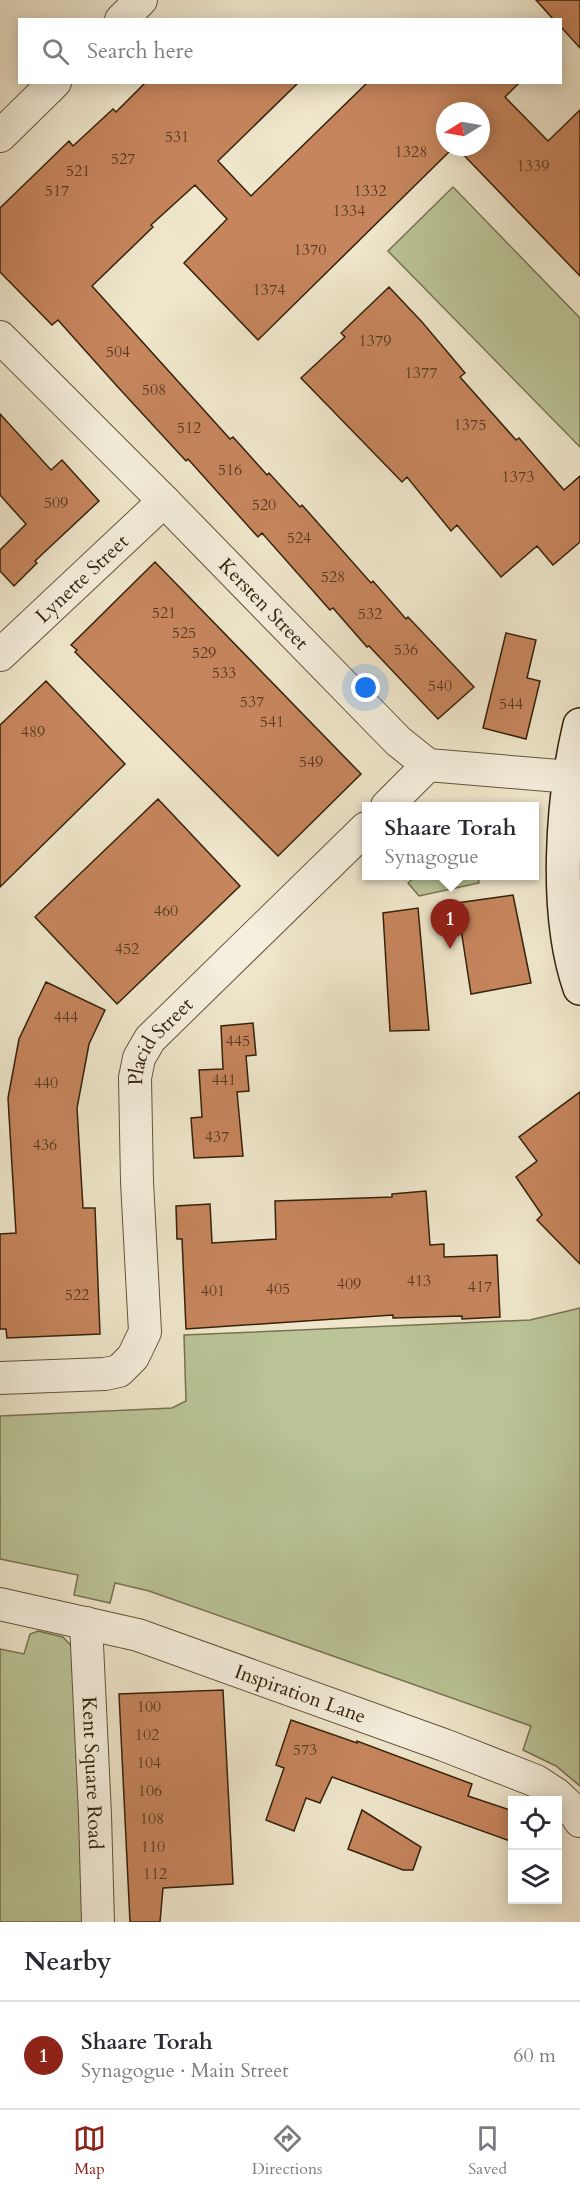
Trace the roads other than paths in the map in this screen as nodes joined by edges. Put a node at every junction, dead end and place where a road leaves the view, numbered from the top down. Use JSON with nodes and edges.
{"nodes":[{"id":1,"x":141,"y":0,"type":"edge"},
{"id":2,"x":123,"y":18,"type":"edge"},
{"id":3,"x":53,"y":84,"type":"edge"},
{"id":4,"x":0,"y":136,"type":"edge"},
{"id":5,"x":0,"y":337,"type":"edge"},
{"id":6,"x":164,"y":501,"type":"junction"},
{"id":7,"x":0,"y":655,"type":"edge"},
{"id":8,"x":580,"y":725,"type":"edge"},
{"id":9,"x":428,"y":765,"type":"junction"},
{"id":10,"x":571,"y":777,"type":"junction"},
{"id":11,"x":392,"y":802,"type":"edge"},
{"id":12,"x":362,"y":832,"type":"edge"},
{"id":13,"x":580,"y":988,"type":"edge"},
{"id":14,"x":0,"y":1378,"type":"edge"},
{"id":15,"x":0,"y":1605,"type":"edge"},
{"id":16,"x":86,"y":1623,"type":"junction"},
{"id":17,"x":580,"y":1821,"type":"edge"},
{"id":18,"x":98,"y":1922,"type":"edge"}],
"edges":[{"from":1,"to":2,"type":"street"},
{"from":3,"to":4,"type":"street"},
{"from":5,"to":6,"type":"street","name":"Kersten Street"},
{"from":6,"to":7,"type":"street","name":"Lynette Street"},
{"from":6,"to":9,"type":"street","name":"Kersten Street"},
{"from":8,"to":10,"type":"street"},
{"from":9,"to":10,"type":"street"},
{"from":9,"to":11,"type":"street"},
{"from":10,"to":13,"type":"street"},
{"from":12,"to":14,"type":"street","name":"Placid Street"},
{"from":15,"to":16,"type":"street","name":"Inspiration Lane"},
{"from":16,"to":17,"type":"street","name":"Inspiration Lane"},
{"from":16,"to":18,"type":"street","name":"Kent Square Road"}]}
